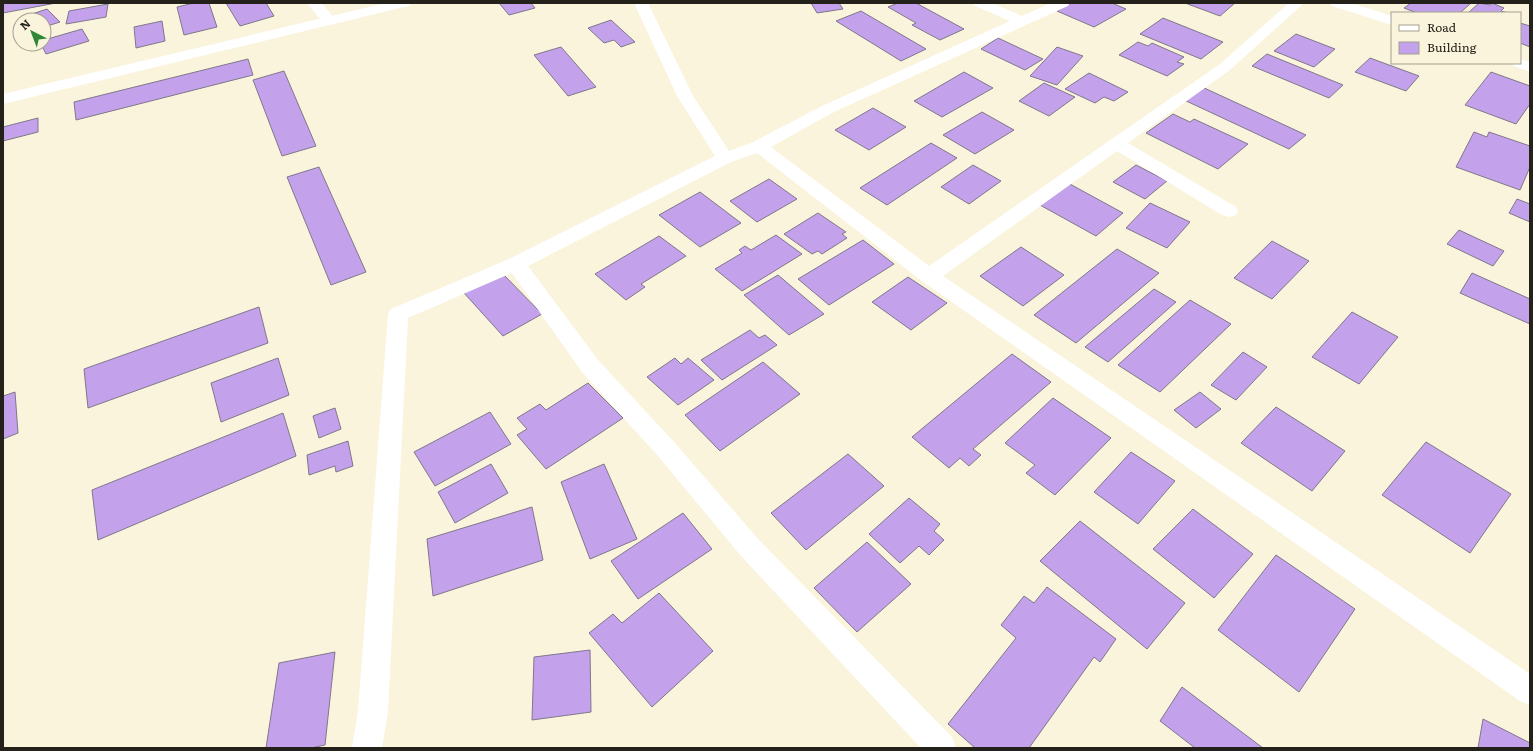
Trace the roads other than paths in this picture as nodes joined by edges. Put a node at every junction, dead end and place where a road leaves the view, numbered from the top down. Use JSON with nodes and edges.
{"nodes":[{"id":1,"x":314,"y":3,"type":"edge"},
{"id":2,"x":404,"y":3,"type":"edge"},
{"id":3,"x":640,"y":3,"type":"edge"},
{"id":4,"x":980,"y":3,"type":"edge"},
{"id":5,"x":1063,"y":3,"type":"edge"},
{"id":6,"x":1297,"y":3,"type":"edge"},
{"id":7,"x":1337,"y":3,"type":"edge"},
{"id":8,"x":329,"y":21,"type":"junction"},
{"id":9,"x":1022,"y":21,"type":"junction"},
{"id":10,"x":1391,"y":21,"type":"edge"},
{"id":11,"x":3,"y":100,"type":"edge"},
{"id":12,"x":1116,"y":143,"type":"junction"},
{"id":13,"x":759,"y":146,"type":"junction"},
{"id":14,"x":725,"y":158,"type":"junction"},
{"id":15,"x":1229,"y":211,"type":"dead end"},
{"id":16,"x":516,"y":264,"type":"junction"},
{"id":17,"x":929,"y":276,"type":"junction"},
{"id":18,"x":1530,"y":691,"type":"edge"},
{"id":19,"x":367,"y":748,"type":"edge"},
{"id":20,"x":941,"y":748,"type":"edge"}],
"edges":[{"from":1,"to":8,"type":"street"},
{"from":2,"to":8,"type":"street"},
{"from":3,"to":14,"type":"street"},
{"from":4,"to":9,"type":"street"},
{"from":5,"to":9,"type":"street"},
{"from":6,"to":12,"type":"street"},
{"from":7,"to":10,"type":"street"},
{"from":8,"to":11,"type":"street"},
{"from":9,"to":13,"type":"street"},
{"from":12,"to":15,"type":"street"},
{"from":12,"to":17,"type":"street"},
{"from":13,"to":14,"type":"street"},
{"from":13,"to":17,"type":"street"},
{"from":14,"to":16,"type":"street"},
{"from":16,"to":19,"type":"street"},
{"from":16,"to":20,"type":"street"},
{"from":17,"to":18,"type":"street"}]}
